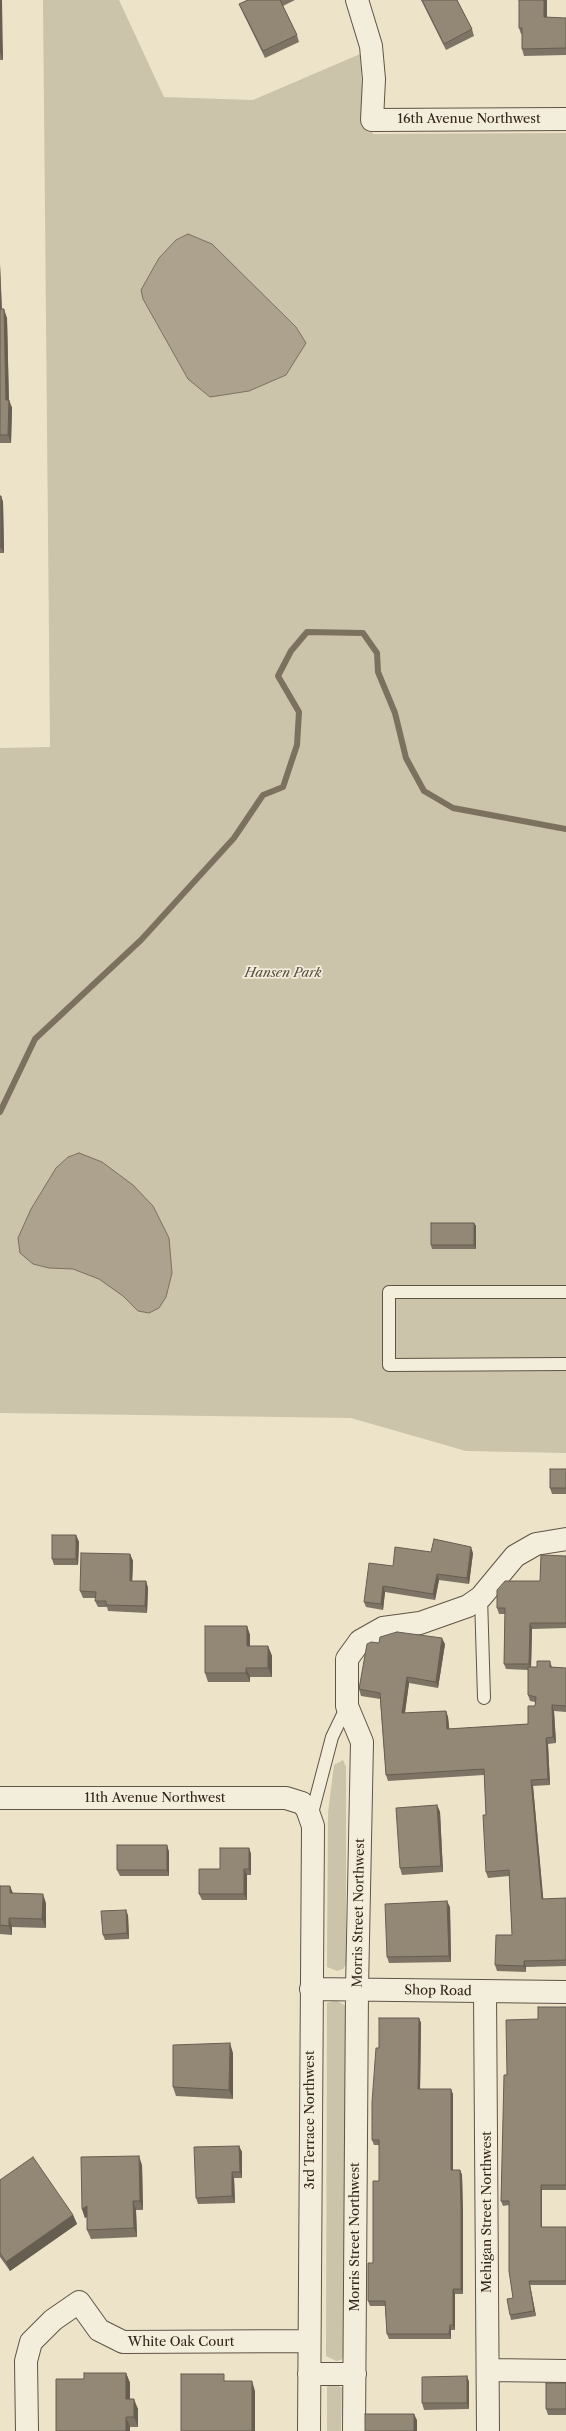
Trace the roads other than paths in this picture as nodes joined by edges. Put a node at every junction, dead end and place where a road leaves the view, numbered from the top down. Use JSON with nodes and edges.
{"nodes":[{"id":1,"x":357,"y":0,"type":"edge"},
{"id":2,"x":566,"y":119,"type":"edge"},
{"id":3,"x":566,"y":1292,"type":"edge"},
{"id":4,"x":566,"y":1364,"type":"edge"},
{"id":5,"x":566,"y":1538,"type":"edge"},
{"id":6,"x":481,"y":1597,"type":"junction"},
{"id":7,"x":484,"y":1698,"type":"dead end"},
{"id":8,"x":347,"y":1706,"type":"junction"},
{"id":9,"x":0,"y":1798,"type":"edge"},
{"id":10,"x":309,"y":1813,"type":"junction"},
{"id":11,"x":311,"y":1989,"type":"junction"},
{"id":12,"x":357,"y":1989,"type":"junction"},
{"id":13,"x":485,"y":1992,"type":"junction"},
{"id":14,"x":566,"y":1992,"type":"edge"},
{"id":15,"x":309,"y":2341,"type":"junction"},
{"id":16,"x":488,"y":2370,"type":"junction"},
{"id":17,"x":566,"y":2371,"type":"edge"},
{"id":18,"x":309,"y":2374,"type":"junction"},
{"id":19,"x":354,"y":2374,"type":"junction"},
{"id":20,"x":27,"y":2431,"type":"edge"},
{"id":21,"x":309,"y":2431,"type":"edge"},
{"id":22,"x":354,"y":2431,"type":"edge"},
{"id":23,"x":488,"y":2431,"type":"edge"}],
"edges":[{"from":1,"to":2,"type":"street","name":"16th Avenue Northwest"},
{"from":3,"to":4,"type":"lane"},
{"from":5,"to":6,"type":"street","name":"Morris Street Northwest"},
{"from":6,"to":7,"type":"lane"},
{"from":6,"to":8,"type":"street","name":"Morris Street Northwest"},
{"from":8,"to":10,"type":"lane"},
{"from":8,"to":12,"type":"street","name":"Morris Street Northwest"},
{"from":9,"to":10,"type":"street","name":"11th Avenue Northwest"},
{"from":10,"to":11,"type":"street","name":"3rd Terrace Northwest"},
{"from":11,"to":12,"type":"street","name":"Shop Road"},
{"from":11,"to":15,"type":"street","name":"3rd Terrace Northwest"},
{"from":12,"to":13,"type":"street","name":"Shop Road"},
{"from":12,"to":19,"type":"street","name":"Morris Street Northwest"},
{"from":13,"to":14,"type":"street","name":"Shop Road"},
{"from":13,"to":16,"type":"street","name":"Mehigan Street Northwest"},
{"from":15,"to":18,"type":"street","name":"3rd Terrace Northwest"},
{"from":15,"to":20,"type":"street","name":"White Oak Court"},
{"from":16,"to":17,"type":"street"},
{"from":16,"to":23,"type":"street","name":"Mehigan Street Northwest"},
{"from":18,"to":19,"type":"street"},
{"from":18,"to":21,"type":"street","name":"3rd Terrace Northwest"},
{"from":19,"to":22,"type":"street","name":"Morris Street Northwest"}]}
